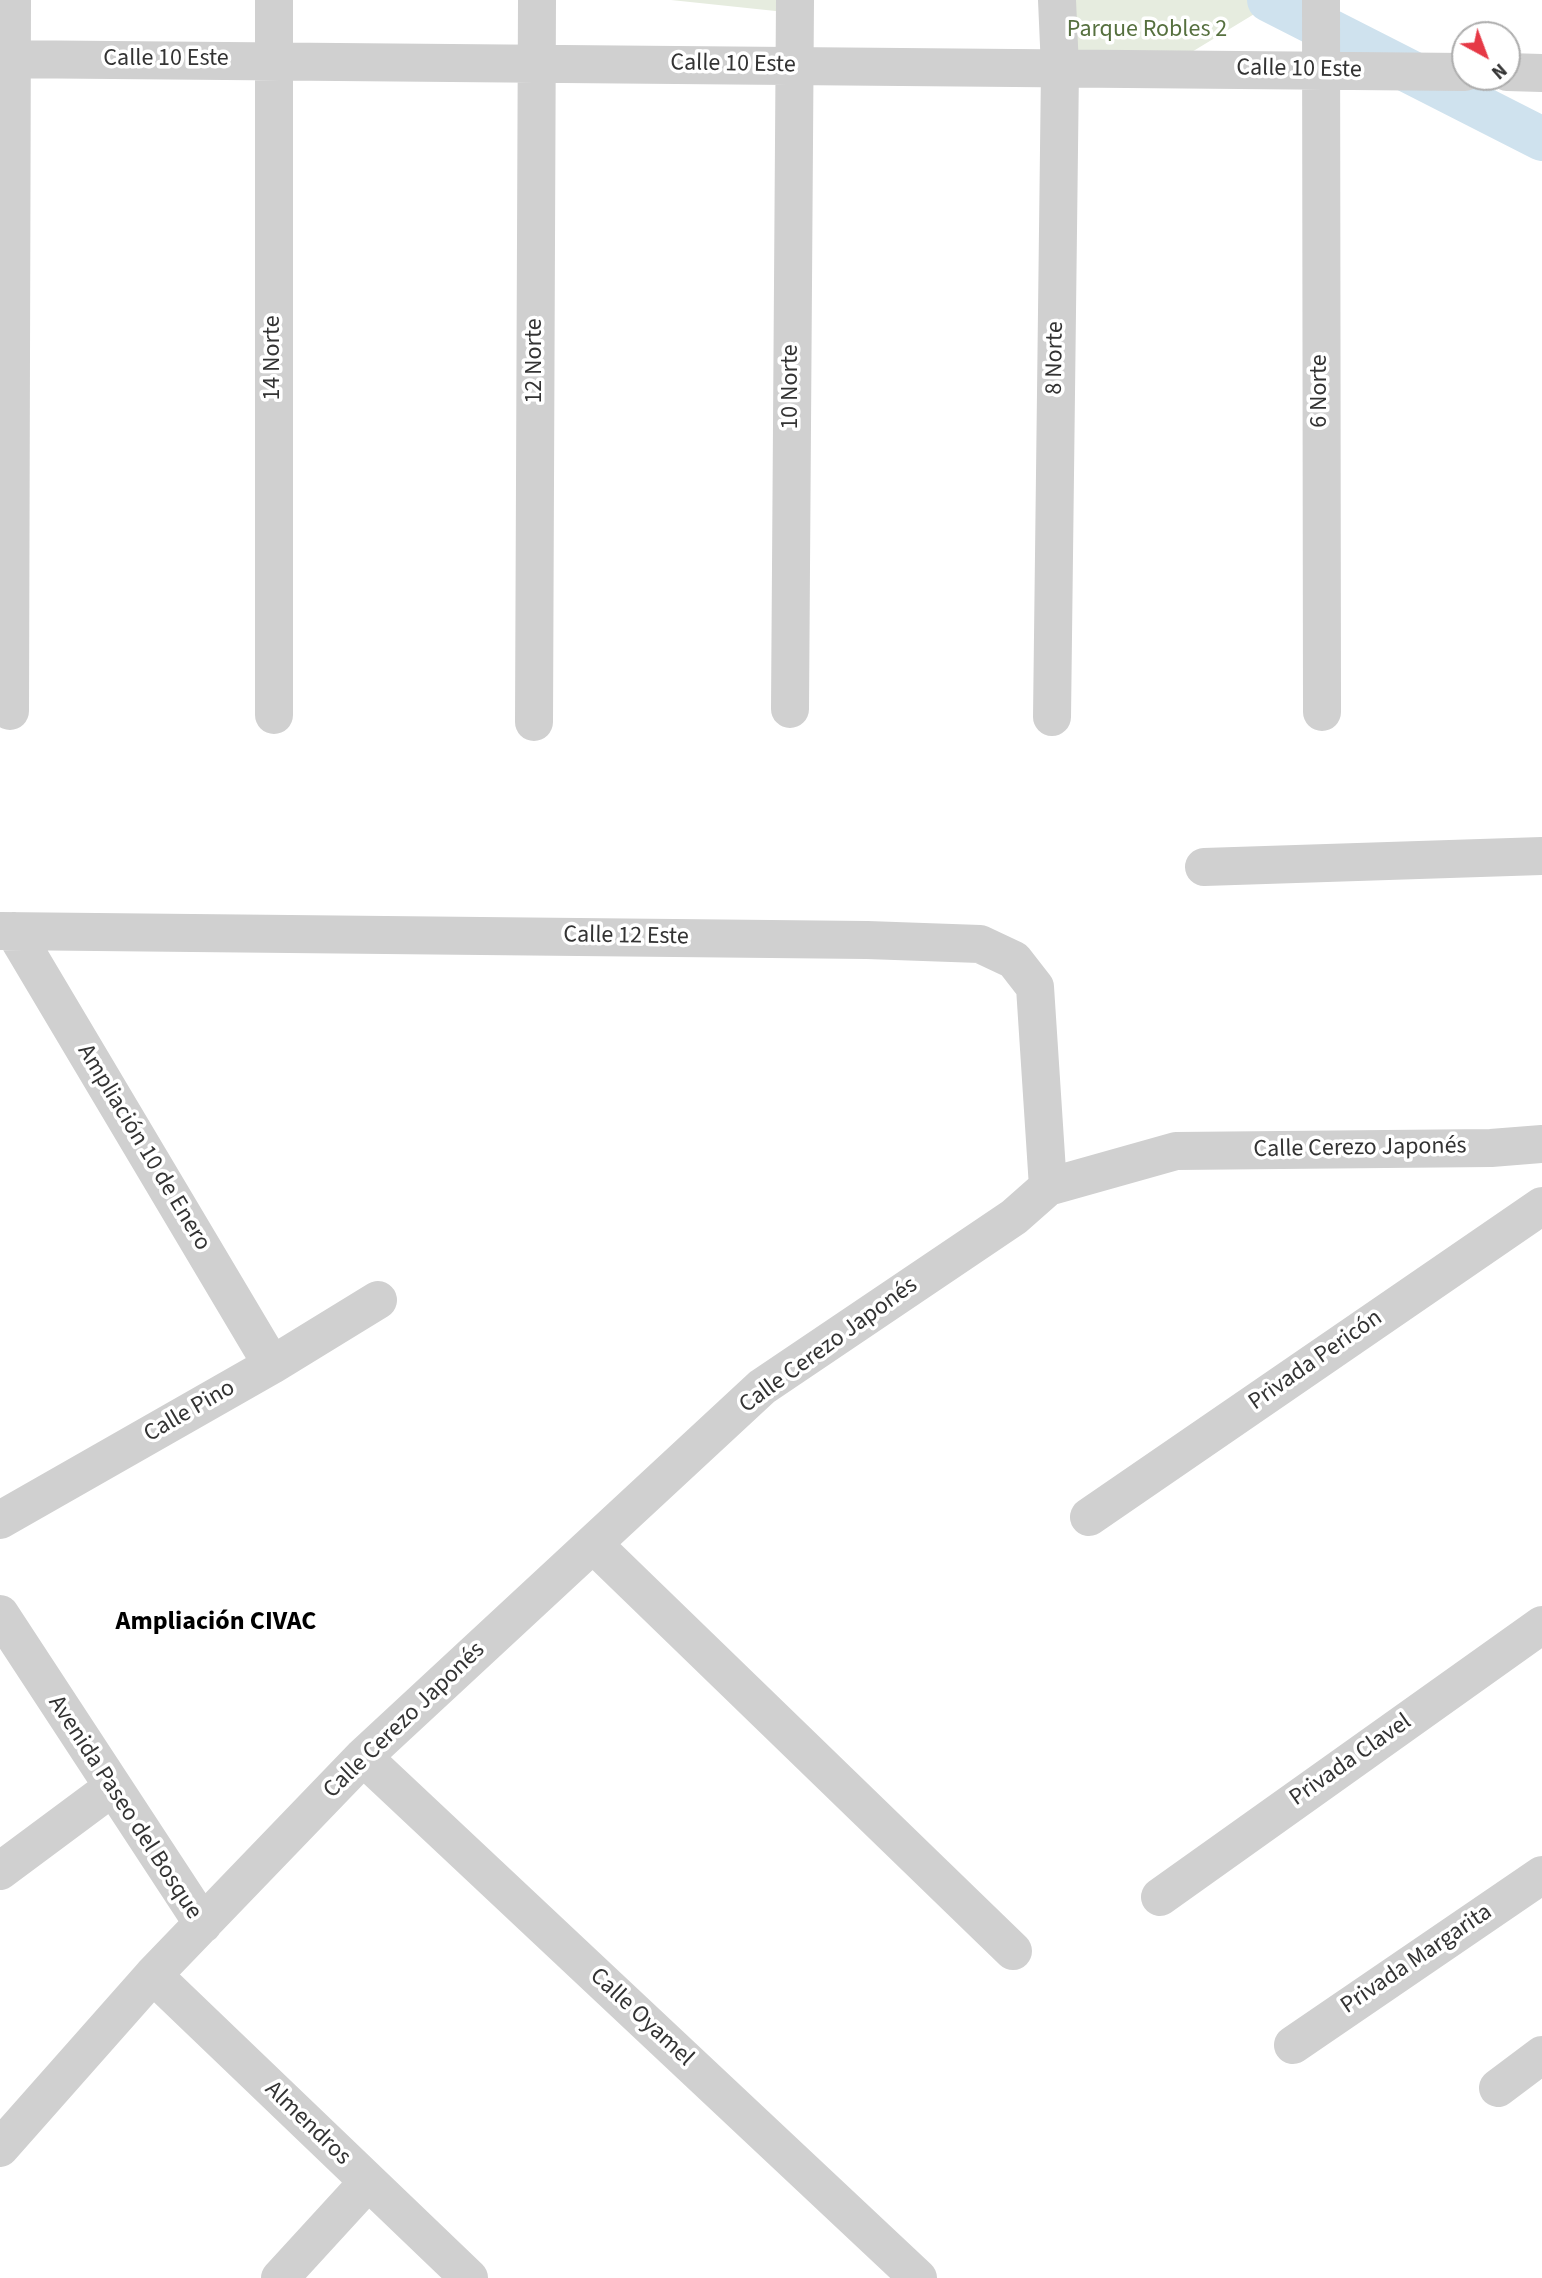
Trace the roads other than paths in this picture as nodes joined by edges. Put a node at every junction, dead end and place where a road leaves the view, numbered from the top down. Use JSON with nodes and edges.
{"nodes":[{"id":1,"x":12,"y":0,"type":"edge"},
{"id":2,"x":274,"y":0,"type":"edge"},
{"id":3,"x":537,"y":0,"type":"edge"},
{"id":4,"x":794,"y":0,"type":"edge"},
{"id":5,"x":1057,"y":0,"type":"edge"},
{"id":6,"x":1321,"y":0,"type":"edge"},
{"id":7,"x":6,"y":59,"type":"edge"},
{"id":8,"x":274,"y":61,"type":"junction"},
{"id":9,"x":538,"y":63,"type":"junction"},
{"id":10,"x":795,"y":66,"type":"junction"},
{"id":11,"x":1060,"y":68,"type":"junction"},
{"id":12,"x":1320,"y":70,"type":"junction"},
{"id":13,"x":1451,"y":72,"type":"edge"},
{"id":14,"x":1521,"y":72,"type":"edge"},
{"id":15,"x":1542,"y":73,"type":"edge"},
{"id":16,"x":790,"y":709,"type":"dead end"},
{"id":17,"x":10,"y":711,"type":"dead end"},
{"id":18,"x":1322,"y":712,"type":"dead end"},
{"id":19,"x":274,"y":715,"type":"dead end"},
{"id":20,"x":1052,"y":717,"type":"dead end"},
{"id":21,"x":534,"y":722,"type":"dead end"},
{"id":22,"x":1542,"y":856,"type":"edge"},
{"id":23,"x":1204,"y":867,"type":"dead end"},
{"id":24,"x":7,"y":931,"type":"edge"},
{"id":25,"x":1542,"y":1144,"type":"edge"},
{"id":26,"x":1048,"y":1187,"type":"junction"},
{"id":27,"x":1542,"y":1206,"type":"edge"},
{"id":28,"x":378,"y":1300,"type":"dead end"},
{"id":29,"x":272,"y":1365,"type":"junction"},
{"id":30,"x":1089,"y":1517,"type":"dead end"},
{"id":31,"x":0,"y":1520,"type":"edge"},
{"id":32,"x":593,"y":1544,"type":"junction"},
{"id":33,"x":0,"y":1614,"type":"edge"},
{"id":34,"x":1542,"y":1625,"type":"edge"},
{"id":35,"x":363,"y":1757,"type":"junction"},
{"id":36,"x":113,"y":1787,"type":"junction"},
{"id":37,"x":0,"y":1871,"type":"edge"},
{"id":38,"x":1542,"y":1875,"type":"edge"},
{"id":39,"x":1160,"y":1897,"type":"dead end"},
{"id":40,"x":203,"y":1924,"type":"junction"},
{"id":41,"x":1013,"y":1951,"type":"dead end"},
{"id":42,"x":153,"y":1975,"type":"junction"},
{"id":43,"x":1293,"y":2045,"type":"dead end"},
{"id":44,"x":1542,"y":2055,"type":"edge"},
{"id":45,"x":1498,"y":2088,"type":"dead end"},
{"id":46,"x":0,"y":2148,"type":"edge"},
{"id":47,"x":368,"y":2182,"type":"junction"},
{"id":48,"x":280,"y":2278,"type":"edge"},
{"id":49,"x":469,"y":2278,"type":"edge"},
{"id":50,"x":918,"y":2278,"type":"edge"}],
"edges":[{"from":1,"to":7,"type":"street"},
{"from":2,"to":8,"type":"street","name":"14 Norte"},
{"from":3,"to":9,"type":"street","name":"12 Norte"},
{"from":4,"to":10,"type":"street","name":"10 Norte"},
{"from":5,"to":11,"type":"street","name":"8 Norte"},
{"from":6,"to":12,"type":"street","name":"6 Norte"},
{"from":7,"to":8,"type":"street","name":"Calle 10 Este"},
{"from":7,"to":17,"type":"street"},
{"from":8,"to":9,"type":"street","name":"Calle 10 Este"},
{"from":8,"to":19,"type":"street","name":"14 Norte"},
{"from":9,"to":10,"type":"street","name":"Calle 10 Este"},
{"from":9,"to":21,"type":"street","name":"12 Norte"},
{"from":10,"to":11,"type":"street","name":"Calle 10 Este"},
{"from":10,"to":16,"type":"street","name":"10 Norte"},
{"from":11,"to":12,"type":"street","name":"Calle 10 Este"},
{"from":11,"to":20,"type":"street","name":"8 Norte"},
{"from":12,"to":13,"type":"street","name":"Calle 10 Este"},
{"from":12,"to":18,"type":"street","name":"6 Norte"},
{"from":14,"to":15,"type":"street"},
{"from":22,"to":23,"type":"street"},
{"from":24,"to":26,"type":"street","name":"Calle 12 Este"},
{"from":24,"to":29,"type":"street","name":"Ampliación 10 de Enero"},
{"from":25,"to":26,"type":"street","name":"Calle Cerezo Japonés"},
{"from":26,"to":32,"type":"street","name":"Calle Cerezo Japonés"},
{"from":27,"to":30,"type":"street","name":"Privada Pericón"},
{"from":28,"to":29,"type":"street","name":"Calle Pino"},
{"from":29,"to":31,"type":"street","name":"Calle Pino"},
{"from":32,"to":35,"type":"street","name":"Calle Cerezo Japonés"},
{"from":32,"to":41,"type":"street"},
{"from":33,"to":36,"type":"street","name":"Avenida Paseo del Bosque"},
{"from":34,"to":39,"type":"street","name":"Privada Clavel"},
{"from":35,"to":40,"type":"street","name":"Calle Cerezo Japonés"},
{"from":35,"to":50,"type":"street","name":"Calle Oyamel"},
{"from":36,"to":37,"type":"street"},
{"from":36,"to":40,"type":"street","name":"Avenida Paseo del Bosque"},
{"from":38,"to":43,"type":"street","name":"Privada Margarita"},
{"from":40,"to":42,"type":"street","name":"Avenida Paseo del Bosque"},
{"from":42,"to":46,"type":"street","name":"Avenida Paseo del Bosque"},
{"from":42,"to":47,"type":"street","name":"Almendros"},
{"from":44,"to":45,"type":"street"},
{"from":47,"to":48,"type":"street","name":"Almendros"},
{"from":47,"to":49,"type":"street"}]}
